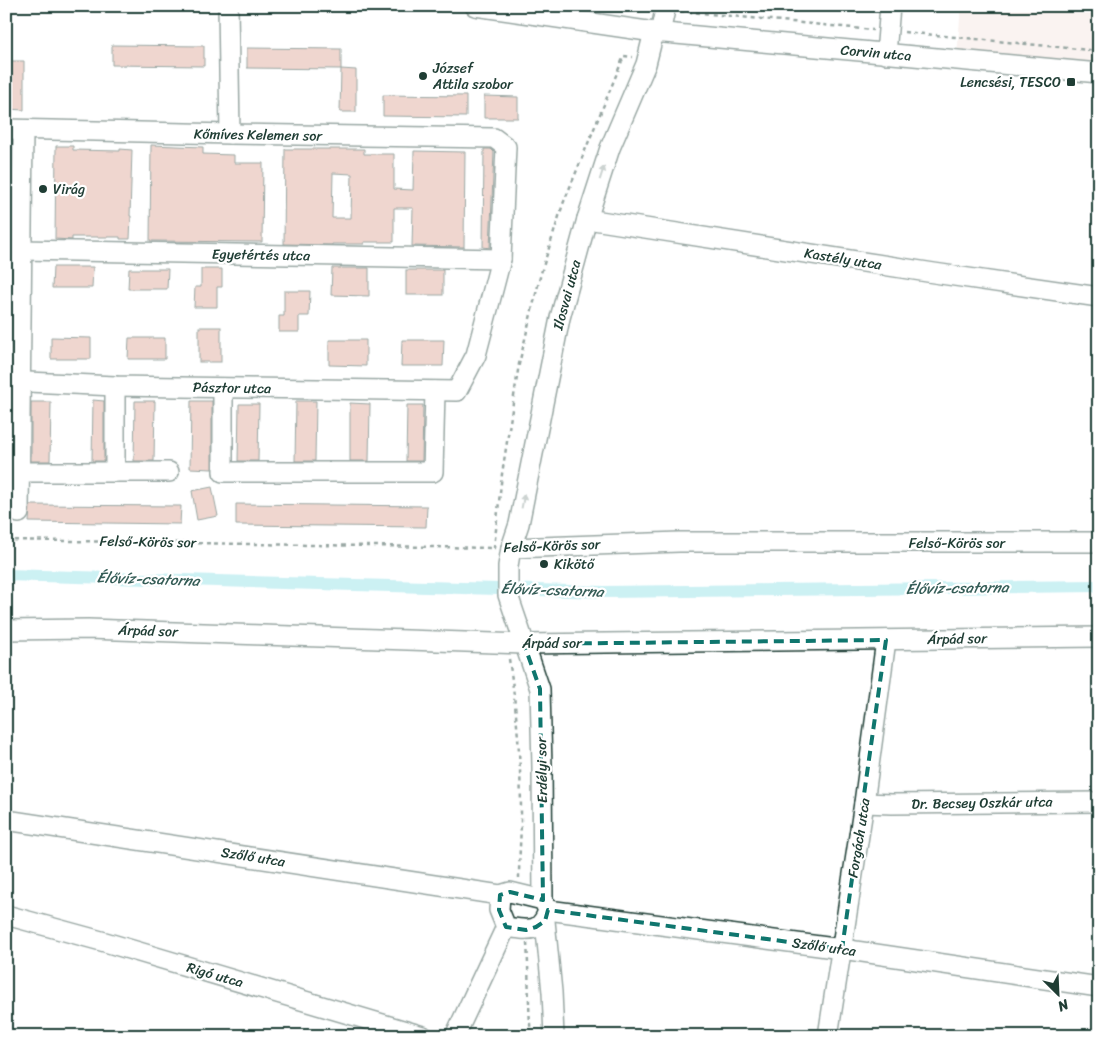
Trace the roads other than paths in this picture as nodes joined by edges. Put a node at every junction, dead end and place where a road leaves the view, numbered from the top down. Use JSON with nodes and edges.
{"nodes":[{"id":1,"x":228,"y":6,"type":"edge"},
{"id":2,"x":475,"y":6,"type":"edge"},
{"id":3,"x":890,"y":6,"type":"edge"},
{"id":4,"x":665,"y":10,"type":"dead end"},
{"id":5,"x":543,"y":11,"type":"edge"},
{"id":6,"x":657,"y":33,"type":"junction"},
{"id":7,"x":886,"y":54,"type":"junction"},
{"id":8,"x":1099,"y":74,"type":"edge"},
{"id":9,"x":15,"y":130,"type":"edge"},
{"id":10,"x":230,"y":134,"type":"junction"},
{"id":11,"x":587,"y":219,"type":"junction"},
{"id":12,"x":22,"y":250,"type":"junction"},
{"id":13,"x":501,"y":260,"type":"junction"},
{"id":14,"x":1099,"y":296,"type":"edge"},
{"id":15,"x":13,"y":381,"type":"edge"},
{"id":16,"x":115,"y":386,"type":"junction"},
{"id":17,"x":223,"y":388,"type":"junction"},
{"id":18,"x":435,"y":391,"type":"junction"},
{"id":19,"x":19,"y":472,"type":"junction"},
{"id":20,"x":115,"y":472,"type":"junction"},
{"id":21,"x":169,"y":472,"type":"dead end"},
{"id":22,"x":19,"y":513,"type":"dead end"},
{"id":23,"x":1099,"y":542,"type":"edge"},
{"id":24,"x":504,"y":554,"type":"junction"},
{"id":25,"x":508,"y":596,"type":"joint"},
{"id":26,"x":6,"y":630,"type":"edge"},
{"id":27,"x":1099,"y":637,"type":"edge"},
{"id":28,"x":886,"y":640,"type":"junction"},
{"id":29,"x":524,"y":644,"type":"junction"},
{"id":30,"x":1099,"y":802,"type":"edge"},
{"id":31,"x":864,"y":803,"type":"junction"},
{"id":32,"x":6,"y":820,"type":"edge"},
{"id":33,"x":500,"y":895,"type":"junction"},
{"id":34,"x":545,"y":910,"type":"junction"},
{"id":35,"x":6,"y":914,"type":"edge"},
{"id":36,"x":506,"y":927,"type":"junction"},
{"id":37,"x":842,"y":949,"type":"junction"},
{"id":38,"x":1099,"y":987,"type":"edge"},
{"id":39,"x":423,"y":1036,"type":"edge"},
{"id":40,"x":455,"y":1036,"type":"edge"},
{"id":41,"x":554,"y":1036,"type":"edge"},
{"id":42,"x":828,"y":1036,"type":"edge"}],
"edges":[{"from":1,"to":10,"type":"street"},
{"from":2,"to":5,"type":"street","name":"Corvin utca"},
{"from":3,"to":7,"type":"street"},
{"from":4,"to":6,"type":"street","name":"Ilosvai utca"},
{"from":5,"to":6,"type":"street","name":"Corvin utca"},
{"from":6,"to":7,"type":"street","name":"Corvin utca"},
{"from":11,"to":6,"type":"street","name":"Ilosvai utca","one_way":true},
{"from":7,"to":8,"type":"street","name":"Corvin utca"},
{"from":9,"to":10,"type":"street","name":"Kőmíves Kelemen sor"},
{"from":9,"to":12,"type":"street"},
{"from":10,"to":13,"type":"street","name":"Kőmíves Kelemen sor"},
{"from":11,"to":14,"type":"street","name":"Kastély utca"},
{"from":24,"to":11,"type":"street","name":"Ilosvai utca","one_way":true},
{"from":12,"to":13,"type":"street","name":"Egyetértés utca"},
{"from":12,"to":15,"type":"street"},
{"from":13,"to":18,"type":"street","name":"Pásztor utca"},
{"from":15,"to":16,"type":"street","name":"Pásztor utca"},
{"from":15,"to":19,"type":"street"},
{"from":16,"to":17,"type":"street","name":"Pásztor utca"},
{"from":16,"to":20,"type":"street"},
{"from":17,"to":18,"type":"street","name":"Pásztor utca"},
{"from":17,"to":18,"type":"street"},
{"from":19,"to":20,"type":"street"},
{"from":19,"to":22,"type":"street"},
{"from":20,"to":21,"type":"street"},
{"from":23,"to":24,"type":"street","name":"Felső-Körös sor"},
{"from":24,"to":25,"type":"street","name":"Ilosvai utca"},
{"from":25,"to":29,"type":"street","name":"Erdélyi sor"},
{"from":26,"to":29,"type":"street","name":"Árpád sor"},
{"from":27,"to":28,"type":"street","name":"Árpád sor"},
{"from":28,"to":29,"type":"street","name":"Árpád sor"},
{"from":28,"to":31,"type":"street","name":"Forgách utca"},
{"from":29,"to":34,"type":"street","name":"Erdélyi sor"},
{"from":30,"to":31,"type":"street","name":"Dr. Becsey Oszkár utca"},
{"from":31,"to":37,"type":"street","name":"Forgách utca"},
{"from":32,"to":33,"type":"street","name":"Szőlő utca"},
{"from":33,"to":34,"type":"street","name":"Szőlő utca"},
{"from":33,"to":36,"type":"street"},
{"from":34,"to":36,"type":"street"},
{"from":34,"to":37,"type":"street","name":"Szőlő utca"},
{"from":34,"to":41,"type":"street","name":"Erdélyi sor"},
{"from":35,"to":39,"type":"street","name":"Rigó utca"},
{"from":36,"to":40,"type":"street"},
{"from":37,"to":38,"type":"street","name":"Szőlő utca"},
{"from":37,"to":42,"type":"street","name":"Forgách utca"}]}
